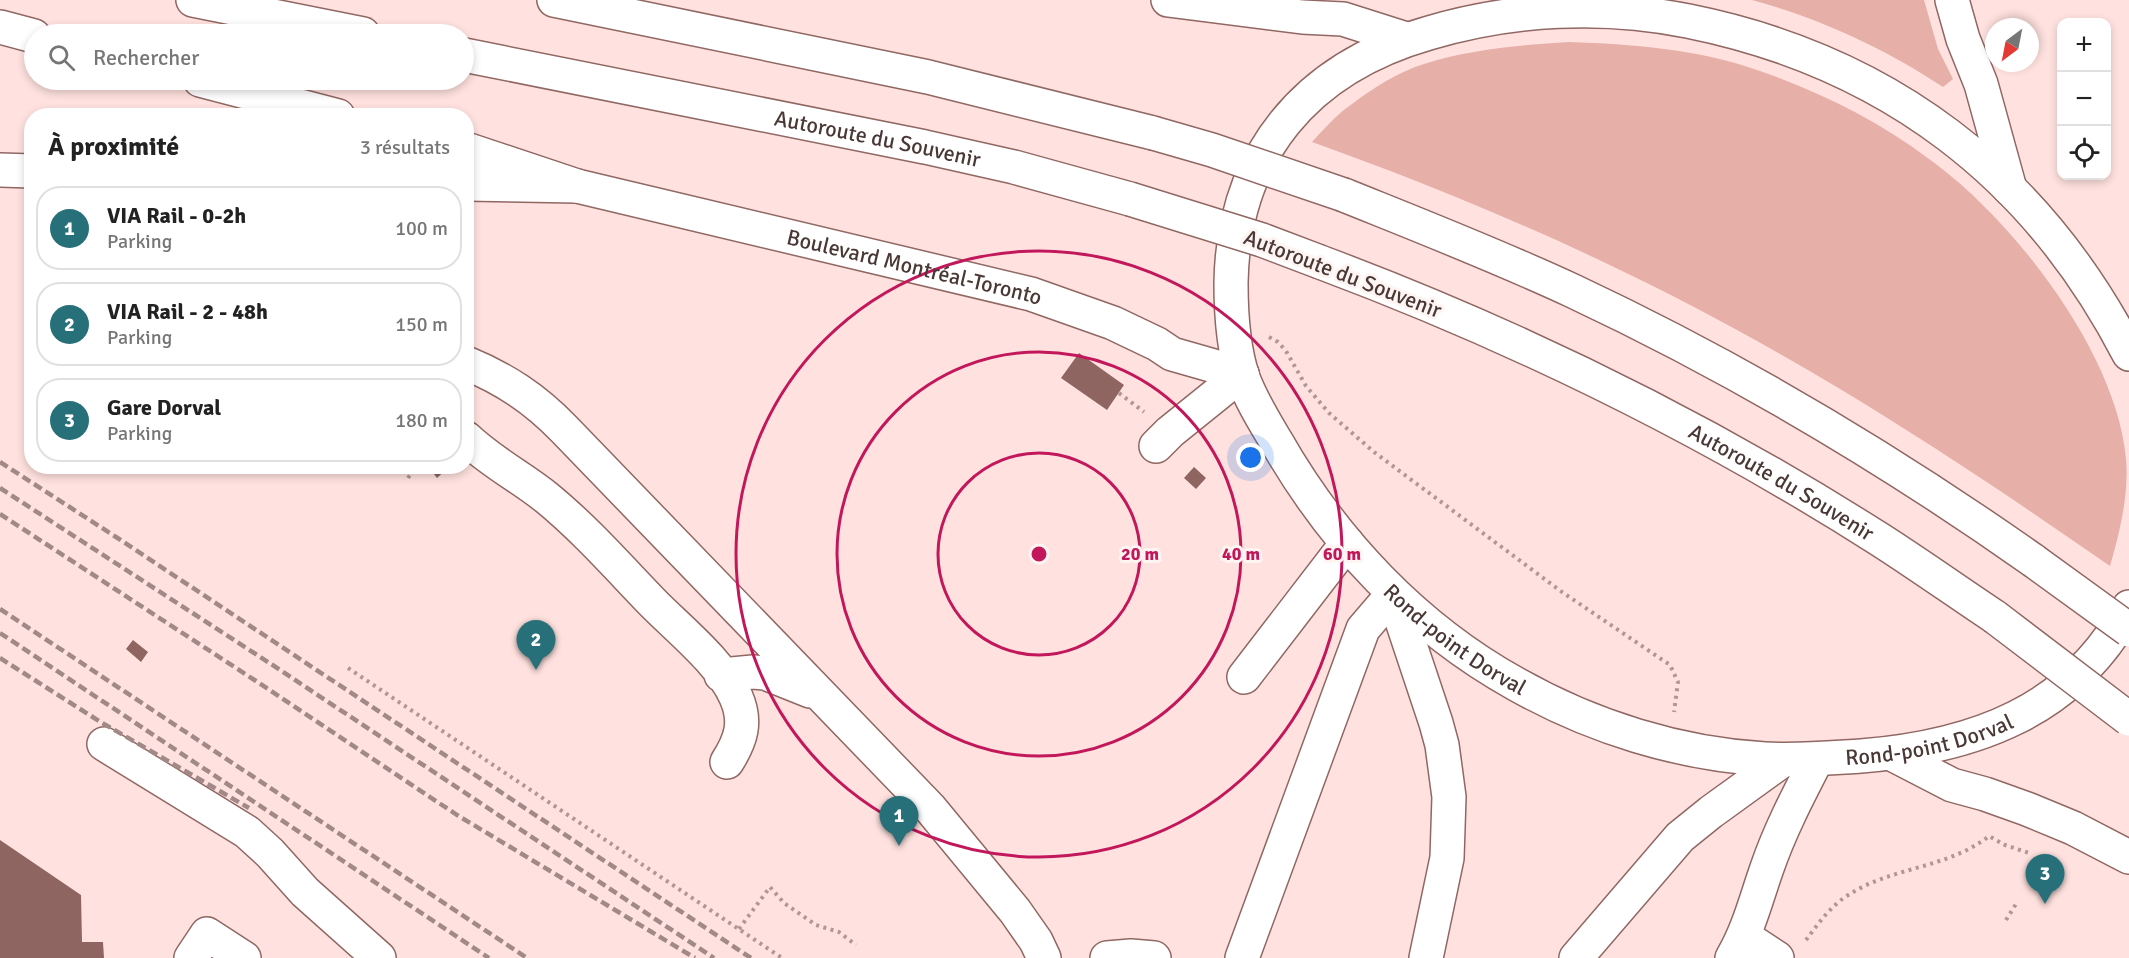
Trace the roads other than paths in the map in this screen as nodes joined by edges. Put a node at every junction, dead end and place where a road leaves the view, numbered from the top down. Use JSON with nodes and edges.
{"nodes":[{"id":1,"x":193,"y":0,"type":"edge"},
{"id":2,"x":554,"y":0,"type":"edge"},
{"id":3,"x":1168,"y":0,"type":"edge"},
{"id":4,"x":1952,"y":0,"type":"edge"},
{"id":5,"x":1636,"y":6,"type":"edge"},
{"id":6,"x":313,"y":24,"type":"edge"},
{"id":7,"x":0,"y":27,"type":"edge"},
{"id":8,"x":24,"y":33,"type":"edge"},
{"id":9,"x":1406,"y":39,"type":"junction"},
{"id":10,"x":474,"y":57,"type":"edge"},
{"id":11,"x":238,"y":90,"type":"edge"},
{"id":12,"x":307,"y":108,"type":"edge"},
{"id":13,"x":474,"y":152,"type":"edge"},
{"id":14,"x":0,"y":170,"type":"edge"},
{"id":15,"x":24,"y":171,"type":"edge"},
{"id":16,"x":474,"y":184,"type":"edge"},
{"id":17,"x":577,"y":186,"type":"junction"},
{"id":18,"x":2010,"y":189,"type":"junction"},
{"id":19,"x":2129,"y":354,"type":"edge"},
{"id":20,"x":474,"y":367,"type":"edge"},
{"id":21,"x":1242,"y":375,"type":"junction"},
{"id":22,"x":474,"y":446,"type":"edge"},
{"id":23,"x":1156,"y":446,"type":"dead end"},
{"id":24,"x":1347,"y":543,"type":"junction"},
{"id":25,"x":1393,"y":594,"type":"junction"},
{"id":26,"x":2129,"y":607,"type":"edge"},
{"id":27,"x":2129,"y":630,"type":"edge"},
{"id":28,"x":721,"y":675,"type":"junction"},
{"id":29,"x":1244,"y":677,"type":"dead end"},
{"id":30,"x":820,"y":695,"type":"junction"},
{"id":31,"x":2129,"y":719,"type":"edge"},
{"id":32,"x":104,"y":744,"type":"dead end"},
{"id":33,"x":1892,"y":754,"type":"junction"},
{"id":34,"x":1817,"y":759,"type":"junction"},
{"id":35,"x":1783,"y":760,"type":"junction"},
{"id":36,"x":727,"y":762,"type":"dead end"},
{"id":37,"x":2129,"y":857,"type":"edge"},
{"id":38,"x":1738,"y":947,"type":"edge"},
{"id":39,"x":1791,"y":951,"type":"edge"},
{"id":40,"x":1244,"y":957,"type":"edge"},
{"id":41,"x":191,"y":958,"type":"edge"},
{"id":42,"x":244,"y":958,"type":"edge"},
{"id":43,"x":379,"y":958,"type":"edge"},
{"id":44,"x":1044,"y":958,"type":"edge"},
{"id":45,"x":1107,"y":958,"type":"edge"},
{"id":46,"x":1154,"y":958,"type":"edge"},
{"id":47,"x":1426,"y":958,"type":"edge"},
{"id":48,"x":1576,"y":958,"type":"edge"}],
"edges":[{"from":1,"to":6,"type":"main road"},
{"from":2,"to":27,"type":"main road","bridge":true},
{"from":3,"to":9,"type":"main road"},
{"from":4,"to":18,"type":"main road"},
{"from":5,"to":9,"type":"main road","name":"Rond-point Dorval"},
{"from":5,"to":18,"type":"main road","name":"Rond-point Dorval"},
{"from":7,"to":8,"type":"main road"},
{"from":9,"to":21,"type":"main road","name":"Rond-point Dorval"},
{"from":10,"to":31,"type":"main road","name":"Autoroute du Souvenir","bridge":true},
{"from":11,"to":12,"type":"main road"},
{"from":13,"to":17,"type":"main road"},
{"from":14,"to":15,"type":"main road"},
{"from":16,"to":17,"type":"main road"},
{"from":17,"to":21,"type":"main road","name":"Boulevard Montréal-Toronto"},
{"from":18,"to":19,"type":"main road","name":"Rond-point Dorval"},
{"from":20,"to":30,"type":"main road"},
{"from":21,"to":23,"type":"main road"},
{"from":21,"to":24,"type":"main road","name":"Rond-point Dorval"},
{"from":22,"to":28,"type":"main road"},
{"from":24,"to":25,"type":"main road","name":"Rond-point Dorval"},
{"from":24,"to":29,"type":"main road"},
{"from":25,"to":35,"type":"main road","name":"Rond-point Dorval"},
{"from":25,"to":40,"type":"main road"},
{"from":25,"to":47,"type":"main road"},
{"from":26,"to":33,"type":"main road","name":"Rond-point Dorval"},
{"from":28,"to":30,"type":"main road"},
{"from":28,"to":36,"type":"main road"},
{"from":30,"to":44,"type":"main road"},
{"from":32,"to":43,"type":"main road"},
{"from":33,"to":34,"type":"main road","name":"Rond-point Dorval"},
{"from":33,"to":37,"type":"main road"},
{"from":34,"to":35,"type":"main road","name":"Rond-point Dorval"},
{"from":34,"to":38,"type":"main road"},
{"from":35,"to":48,"type":"main road"},
{"from":38,"to":39,"type":"main road"},
{"from":41,"to":42,"type":"main road"},
{"from":45,"to":46,"type":"main road"}]}
